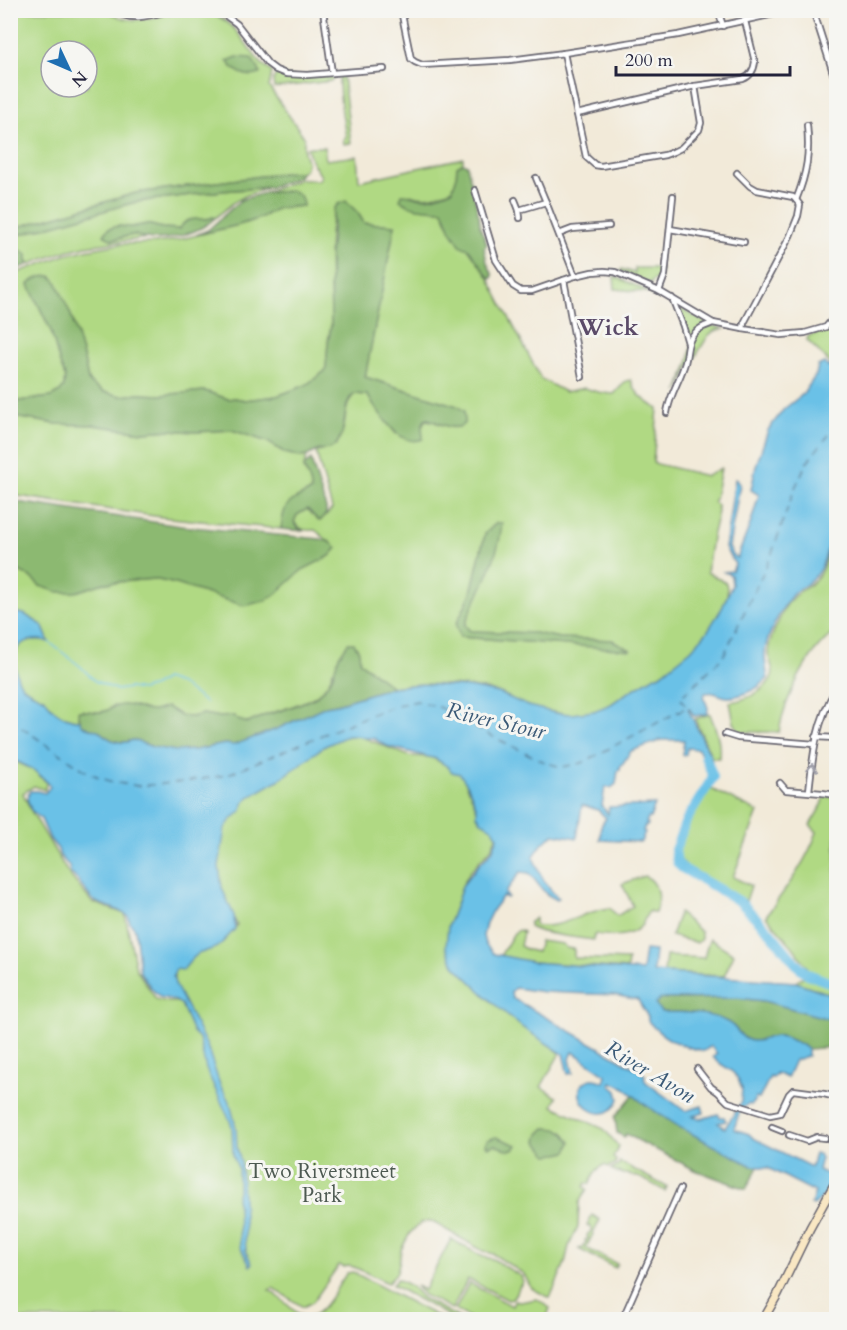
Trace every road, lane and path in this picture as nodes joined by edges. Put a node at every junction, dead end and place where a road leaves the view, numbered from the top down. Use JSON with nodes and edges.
{"nodes":[{"id":1,"x":114,"y":10,"type":"edge"},
{"id":2,"x":171,"y":10,"type":"edge"},
{"id":3,"x":214,"y":10,"type":"edge"},
{"id":4,"x":323,"y":10,"type":"edge"},
{"id":5,"x":419,"y":10,"type":"edge"},
{"id":6,"x":718,"y":10,"type":"edge"},
{"id":7,"x":792,"y":10,"type":"edge"},
{"id":8,"x":813,"y":10,"type":"edge"},
{"id":9,"x":402,"y":12,"type":"edge"},
{"id":10,"x":782,"y":12,"type":"edge"},
{"id":11,"x":745,"y":21,"type":"junction"},
{"id":12,"x":723,"y":26,"type":"junction"},
{"id":13,"x":564,"y":53,"type":"junction"},
{"id":14,"x":384,"y":69,"type":"dead end"},
{"id":15,"x":332,"y":73,"type":"junction"},
{"id":16,"x":837,"y":82,"type":"edge"},
{"id":17,"x":695,"y":86,"type":"junction"},
{"id":18,"x":577,"y":114,"type":"junction"},
{"id":19,"x":807,"y":125,"type":"dead end"},
{"id":20,"x":665,"y":154,"type":"junction"},
{"id":21,"x":666,"y":162,"type":"dead end"},
{"id":22,"x":737,"y":172,"type":"dead end"},
{"id":23,"x":536,"y":178,"type":"dead end"},
{"id":24,"x":475,"y":190,"type":"dead end"},
{"id":25,"x":673,"y":196,"type":"dead end"},
{"id":26,"x":515,"y":200,"type":"dead end"},
{"id":27,"x":796,"y":200,"type":"junction"},
{"id":28,"x":546,"y":202,"type":"junction"},
{"id":29,"x":519,"y":210,"type":"junction"},
{"id":30,"x":520,"y":218,"type":"dead end"},
{"id":31,"x":609,"y":226,"type":"dead end"},
{"id":32,"x":670,"y":229,"type":"junction"},
{"id":33,"x":559,"y":234,"type":"junction"},
{"id":34,"x":744,"y":242,"type":"dead end"},
{"id":35,"x":575,"y":276,"type":"junction"},
{"id":36,"x":564,"y":280,"type":"junction"},
{"id":37,"x":659,"y":291,"type":"junction"},
{"id":38,"x":672,"y":298,"type":"junction"},
{"id":39,"x":837,"y":315,"type":"edge"},
{"id":40,"x":713,"y":323,"type":"junction"},
{"id":41,"x":743,"y":329,"type":"junction"},
{"id":42,"x":688,"y":343,"type":"junction"},
{"id":43,"x":582,"y":377,"type":"dead end"},
{"id":44,"x":667,"y":413,"type":"dead end"},
{"id":45,"x":837,"y":689,"type":"edge"},
{"id":46,"x":725,"y":734,"type":"dead end"},
{"id":47,"x":816,"y":737,"type":"junction"},
{"id":48,"x":837,"y":738,"type":"edge"},
{"id":49,"x":815,"y":744,"type":"junction"},
{"id":50,"x":780,"y":783,"type":"dead end"},
{"id":51,"x":809,"y":791,"type":"junction"},
{"id":52,"x":837,"y":795,"type":"edge"},
{"id":53,"x":697,"y":1069,"type":"dead end"},
{"id":54,"x":837,"y":1097,"type":"edge"},
{"id":55,"x":772,"y":1127,"type":"dead end"},
{"id":56,"x":782,"y":1131,"type":"dead end"},
{"id":57,"x":789,"y":1135,"type":"dead end"},
{"id":58,"x":825,"y":1138,"type":"dead end"},
{"id":59,"x":837,"y":1181,"type":"edge"},
{"id":60,"x":680,"y":1189,"type":"dead end"},
{"id":61,"x":622,"y":1320,"type":"edge"},
{"id":62,"x":763,"y":1320,"type":"edge"}],
"edges":[{"from":1,"to":2,"type":"street"},
{"from":3,"to":15,"type":"street"},
{"from":4,"to":15,"type":"street"},
{"from":5,"to":9,"type":"street"},
{"from":6,"to":12,"type":"street"},
{"from":7,"to":10,"type":"street"},
{"from":8,"to":16,"type":"street"},
{"from":9,"to":13,"type":"street"},
{"from":10,"to":11,"type":"street"},
{"from":11,"to":12,"type":"street"},
{"from":11,"to":17,"type":"street"},
{"from":12,"to":13,"type":"street"},
{"from":13,"to":18,"type":"street"},
{"from":14,"to":15,"type":"street"},
{"from":17,"to":18,"type":"street"},
{"from":17,"to":20,"type":"street"},
{"from":18,"to":20,"type":"street"},
{"from":19,"to":27,"type":"street"},
{"from":20,"to":21,"type":"street"},
{"from":22,"to":27,"type":"street"},
{"from":23,"to":28,"type":"street"},
{"from":24,"to":36,"type":"street"},
{"from":25,"to":32,"type":"street"},
{"from":26,"to":29,"type":"street"},
{"from":27,"to":41,"type":"street"},
{"from":28,"to":29,"type":"street"},
{"from":28,"to":33,"type":"street"},
{"from":29,"to":30,"type":"street"},
{"from":31,"to":33,"type":"street"},
{"from":32,"to":34,"type":"street"},
{"from":32,"to":37,"type":"street"},
{"from":33,"to":35,"type":"street"},
{"from":35,"to":36,"type":"street"},
{"from":35,"to":37,"type":"street"},
{"from":36,"to":43,"type":"street"},
{"from":37,"to":38,"type":"street"},
{"from":38,"to":40,"type":"street"},
{"from":38,"to":42,"type":"street"},
{"from":39,"to":41,"type":"street"},
{"from":40,"to":41,"type":"street"},
{"from":40,"to":42,"type":"street"},
{"from":42,"to":44,"type":"street"},
{"from":45,"to":47,"type":"street"},
{"from":46,"to":49,"type":"street"},
{"from":47,"to":48,"type":"street"},
{"from":47,"to":49,"type":"street"},
{"from":51,"to":49,"type":"street","one_way":true},
{"from":50,"to":51,"type":"street"},
{"from":51,"to":52,"type":"street"},
{"from":53,"to":54,"type":"street"},
{"from":55,"to":56,"type":"street"},
{"from":57,"to":58,"type":"street"},
{"from":59,"to":62,"type":"street"},
{"from":60,"to":61,"type":"street"}]}
